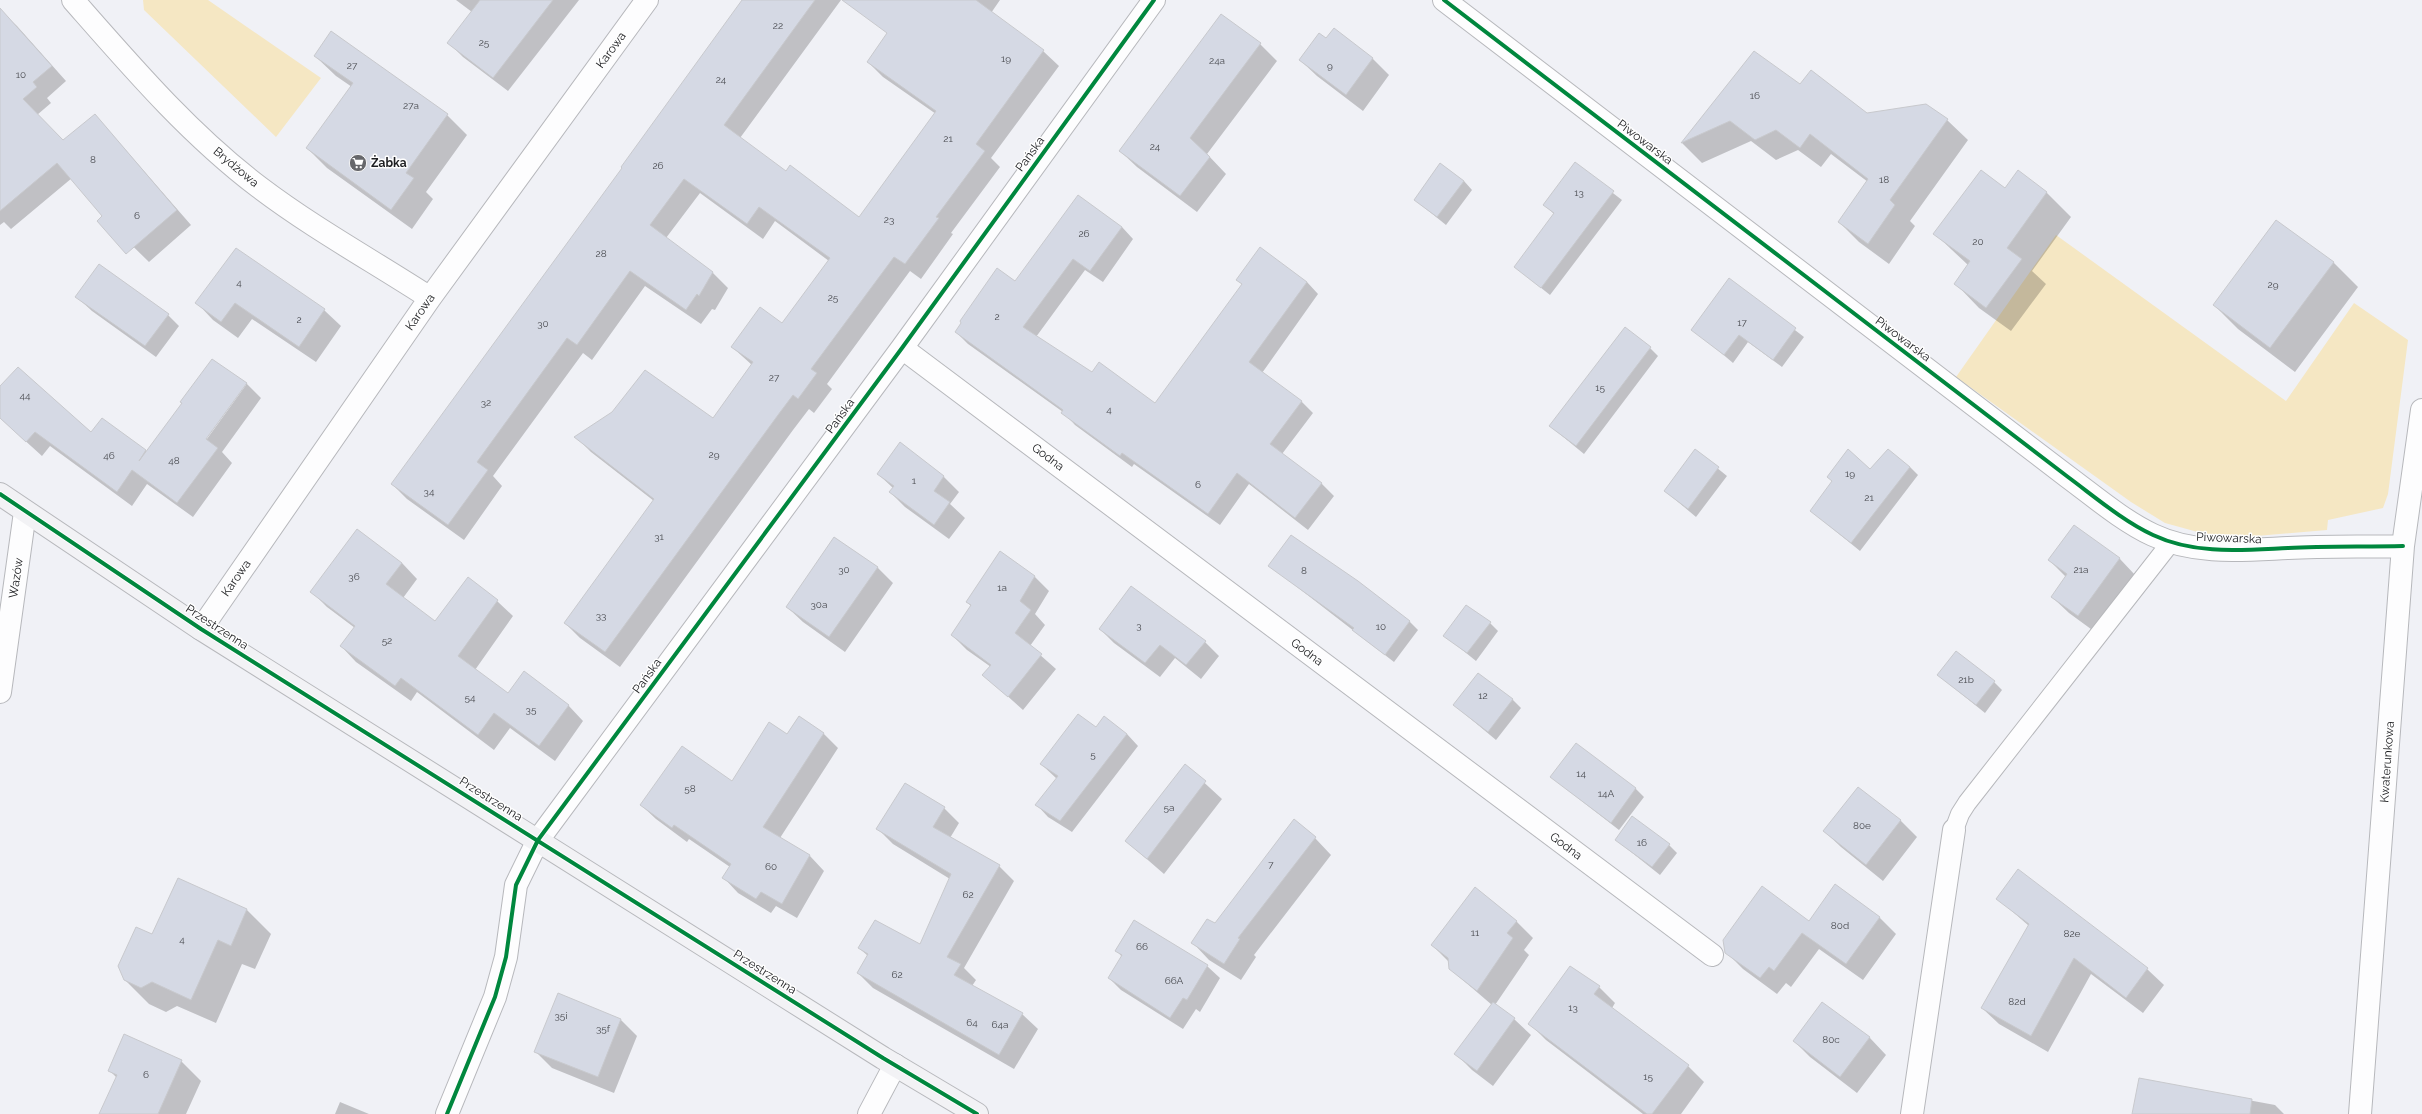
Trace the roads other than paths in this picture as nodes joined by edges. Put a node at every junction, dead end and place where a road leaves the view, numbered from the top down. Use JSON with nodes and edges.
{"nodes":[{"id":1,"x":647,"y":0,"type":"edge"},
{"id":2,"x":1154,"y":0,"type":"edge"},
{"id":3,"x":1444,"y":0,"type":"edge"},
{"id":4,"x":82,"y":3,"type":"edge"},
{"id":5,"x":430,"y":298,"type":"junction"},
{"id":6,"x":902,"y":348,"type":"junction"},
{"id":7,"x":2422,"y":410,"type":"edge"},
{"id":8,"x":0,"y":494,"type":"edge"},
{"id":9,"x":2415,"y":500,"type":"edge"},
{"id":10,"x":24,"y":512,"type":"junction"},
{"id":11,"x":2172,"y":541,"type":"junction"},
{"id":12,"x":2403,"y":546,"type":"junction"},
{"id":13,"x":201,"y":630,"type":"junction"},
{"id":14,"x":0,"y":692,"type":"edge"},
{"id":15,"x":1954,"y":830,"type":"joint"},
{"id":16,"x":538,"y":840,"type":"junction"},
{"id":17,"x":1712,"y":955,"type":"dead end"},
{"id":18,"x":895,"y":1065,"type":"junction"},
{"id":19,"x":447,"y":1114,"type":"edge"},
{"id":20,"x":869,"y":1114,"type":"edge"},
{"id":21,"x":977,"y":1114,"type":"edge"},
{"id":22,"x":1912,"y":1114,"type":"edge"},
{"id":23,"x":2360,"y":1114,"type":"edge"}],
"edges":[{"from":1,"to":5,"type":"street","name":"Karowa"},
{"from":2,"to":6,"type":"street","name":"Pańska"},
{"from":3,"to":11,"type":"street","name":"Piwowarska"},
{"from":4,"to":5,"type":"street","name":"Brydżowa"},
{"from":5,"to":13,"type":"street","name":"Karowa"},
{"from":6,"to":16,"type":"street","name":"Pańska"},
{"from":6,"to":17,"type":"street","name":"Godna"},
{"from":7,"to":9,"type":"street","name":"Kwaterunkowa"},
{"from":8,"to":10,"type":"street","name":"Przestrzenna"},
{"from":9,"to":12,"type":"street","name":"Kwaterunkowa"},
{"from":10,"to":13,"type":"street","name":"Przestrzenna"},
{"from":10,"to":14,"type":"street","name":"Wazów"},
{"from":11,"to":12,"type":"street","name":"Piwowarska"},
{"from":11,"to":15,"type":"lane"},
{"from":12,"to":23,"type":"street","name":"Kwaterunkowa"},
{"from":13,"to":16,"type":"street","name":"Przestrzenna"},
{"from":15,"to":22,"type":"street"},
{"from":16,"to":18,"type":"street","name":"Przestrzenna"},
{"from":16,"to":19,"type":"street","name":"Pańska"},
{"from":18,"to":20,"type":"street"},
{"from":18,"to":21,"type":"street","name":"Przestrzenna"}]}
